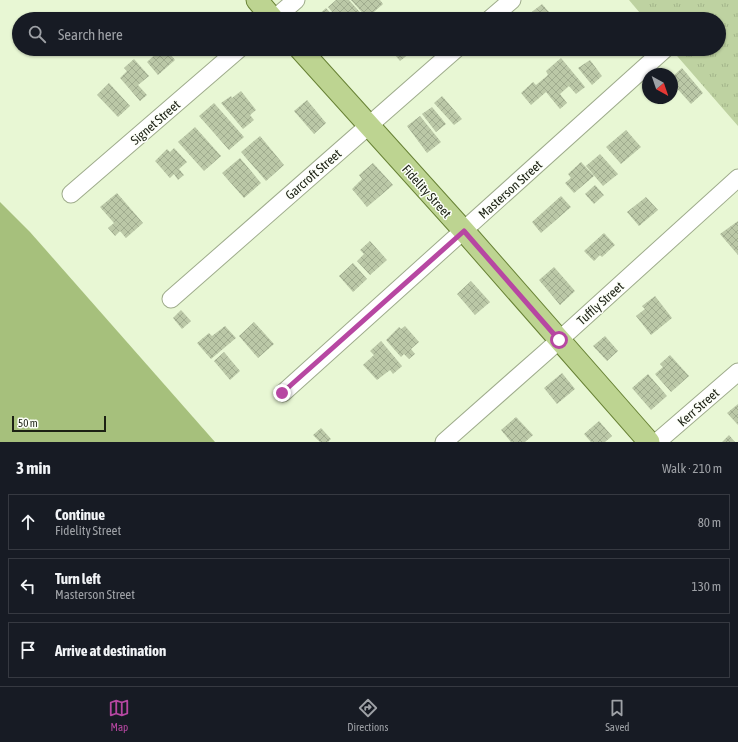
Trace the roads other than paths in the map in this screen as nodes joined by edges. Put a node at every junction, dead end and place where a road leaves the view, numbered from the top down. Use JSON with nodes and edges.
{"nodes":[{"id":1,"x":257,"y":0,"type":"edge"},
{"id":2,"x":296,"y":0,"type":"edge"},
{"id":3,"x":512,"y":0,"type":"edge"},
{"id":4,"x":268,"y":12,"type":"edge"},
{"id":5,"x":282,"y":12,"type":"edge"},
{"id":6,"x":498,"y":12,"type":"edge"},
{"id":7,"x":232,"y":56,"type":"edge"},
{"id":8,"x":306,"y":56,"type":"edge"},
{"id":9,"x":448,"y":56,"type":"edge"},
{"id":10,"x":657,"y":56,"type":"edge"},
{"id":11,"x":368,"y":126,"type":"junction"},
{"id":12,"x":738,"y":178,"type":"edge"},
{"id":13,"x":71,"y":194,"type":"dead end"},
{"id":14,"x":464,"y":231,"type":"junction"},
{"id":15,"x":171,"y":299,"type":"dead end"},
{"id":16,"x":559,"y":340,"type":"junction"},
{"id":17,"x":738,"y":372,"type":"edge"},
{"id":18,"x":282,"y":393,"type":"dead end"},
{"id":19,"x":444,"y":442,"type":"edge"},
{"id":20,"x":649,"y":442,"type":"edge"},
{"id":21,"x":657,"y":442,"type":"edge"}],
"edges":[{"from":1,"to":4,"type":"main road"},
{"from":2,"to":5,"type":"street"},
{"from":3,"to":6,"type":"street"},
{"from":7,"to":13,"type":"street","name":"Signet Street"},
{"from":8,"to":11,"type":"main road","name":"Fidelity Street"},
{"from":9,"to":11,"type":"street","name":"Garcroft Street"},
{"from":10,"to":14,"type":"street","name":"Masterson Street"},
{"from":11,"to":14,"type":"main road","name":"Fidelity Street"},
{"from":11,"to":15,"type":"street","name":"Garcroft Street"},
{"from":12,"to":16,"type":"street","name":"Tuffly Street"},
{"from":14,"to":16,"type":"main road","name":"Fidelity Street"},
{"from":14,"to":18,"type":"street","name":"Masterson Street"},
{"from":16,"to":19,"type":"street","name":"Tuffly Street"},
{"from":16,"to":20,"type":"main road","name":"Fidelity Street"},
{"from":17,"to":21,"type":"street","name":"Kerr Street"}]}
